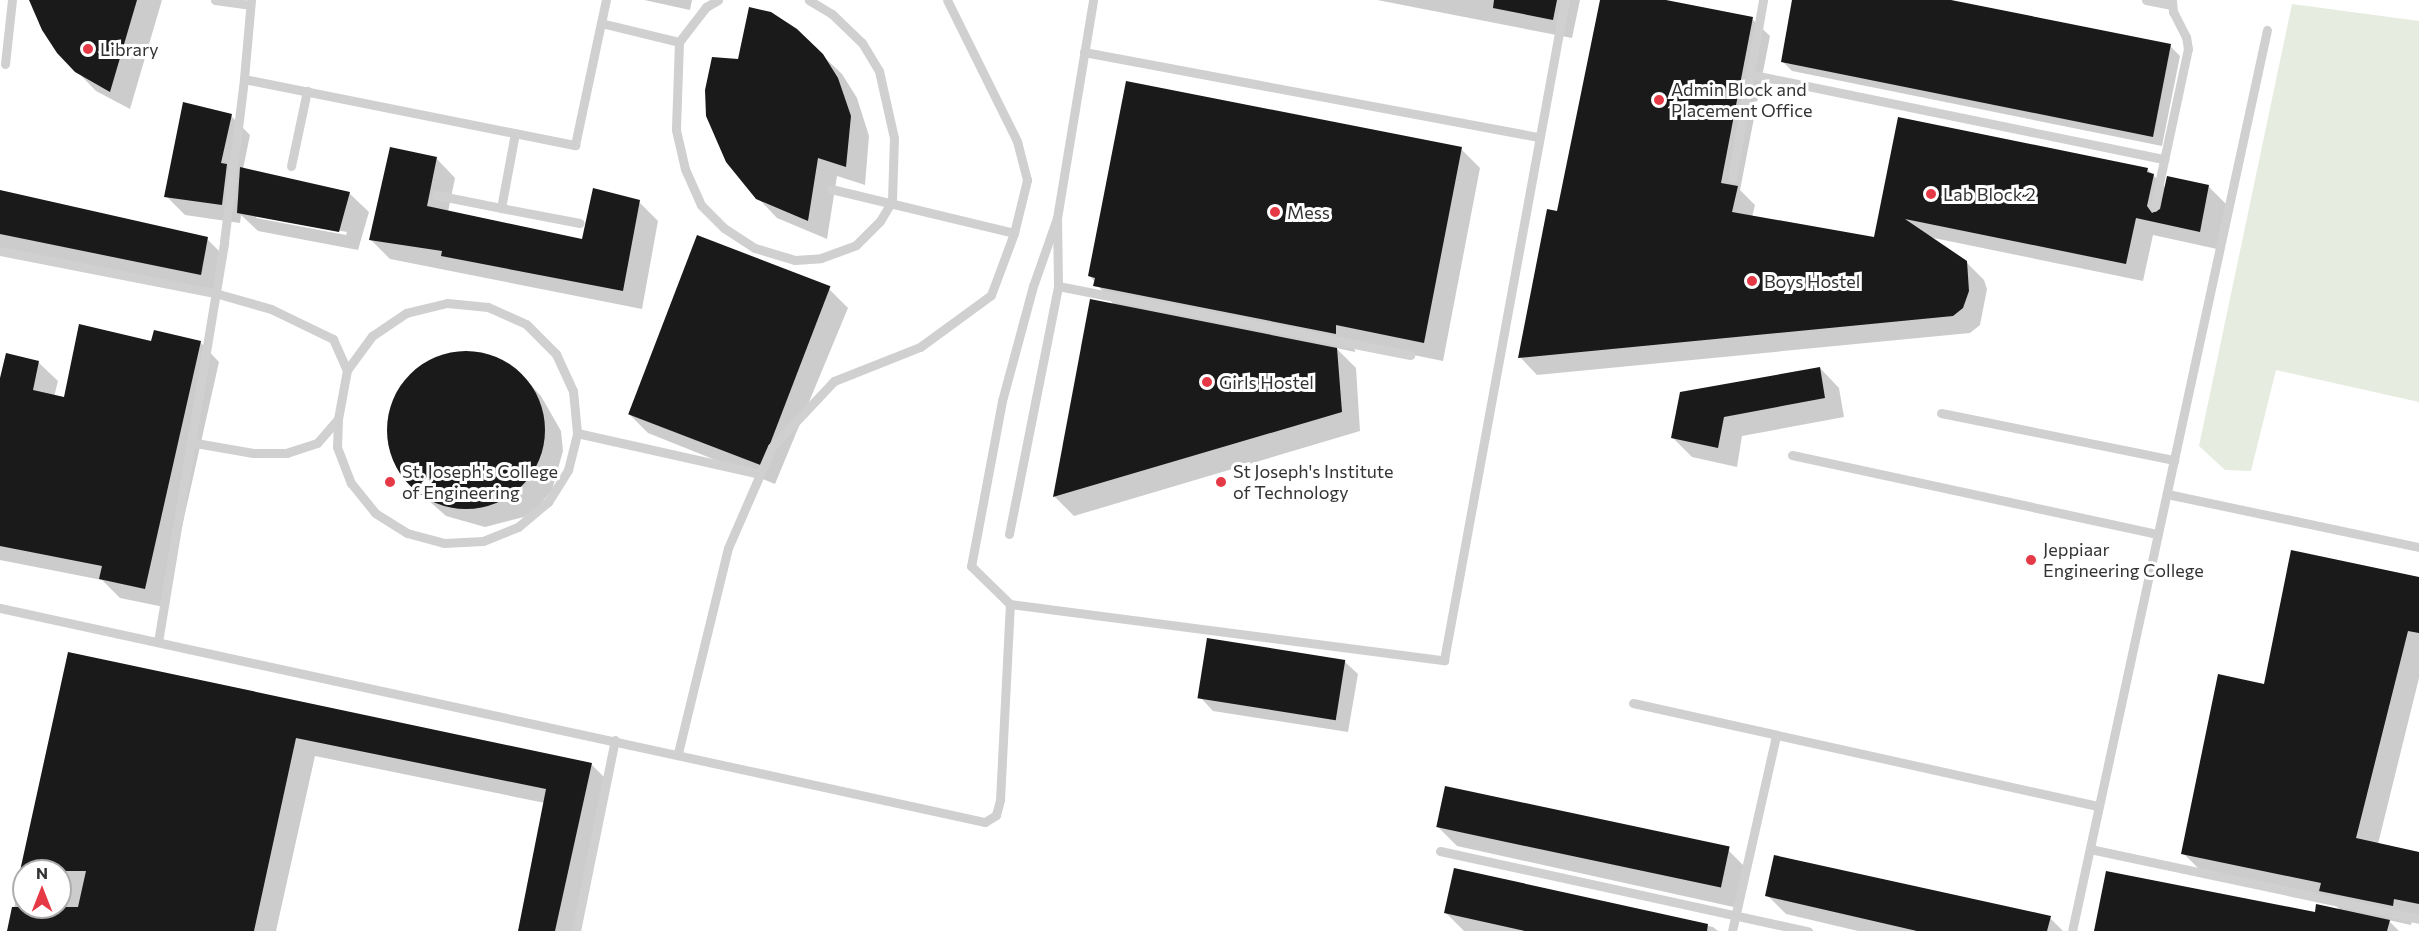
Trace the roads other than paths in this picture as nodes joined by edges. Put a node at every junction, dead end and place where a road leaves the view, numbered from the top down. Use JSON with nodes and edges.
{"nodes":[{"id":1,"x":12,"y":0,"type":"edge"},
{"id":2,"x":215,"y":0,"type":"edge"},
{"id":3,"x":606,"y":0,"type":"edge"},
{"id":4,"x":718,"y":0,"type":"edge"},
{"id":5,"x":809,"y":0,"type":"edge"},
{"id":6,"x":947,"y":0,"type":"edge"},
{"id":7,"x":1093,"y":0,"type":"edge"},
{"id":8,"x":1565,"y":0,"type":"edge"},
{"id":9,"x":1763,"y":0,"type":"edge"},
{"id":10,"x":2146,"y":0,"type":"edge"},
{"id":11,"x":250,"y":2,"type":"edge"},
{"id":12,"x":2172,"y":2,"type":"edge"},
{"id":13,"x":601,"y":23,"type":"junction"},
{"id":14,"x":2267,"y":30,"type":"dead end"},
{"id":15,"x":680,"y":42,"type":"junction"},
{"id":16,"x":1084,"y":52,"type":"junction"},
{"id":17,"x":5,"y":64,"type":"dead end"},
{"id":18,"x":1749,"y":74,"type":"junction"},
{"id":19,"x":244,"y":79,"type":"junction"},
{"id":20,"x":307,"y":91,"type":"junction"},
{"id":21,"x":515,"y":133,"type":"junction"},
{"id":22,"x":1537,"y":137,"type":"junction"},
{"id":23,"x":2164,"y":159,"type":"junction"},
{"id":24,"x":291,"y":166,"type":"dead end"},
{"id":25,"x":1732,"y":178,"type":"dead end"},
{"id":26,"x":831,"y":189,"type":"dead end"},
{"id":27,"x":436,"y":195,"type":"dead end"},
{"id":28,"x":892,"y":201,"type":"junction"},
{"id":29,"x":2154,"y":207,"type":"dead end"},
{"id":30,"x":501,"y":208,"type":"junction"},
{"id":31,"x":1057,"y":218,"type":"junction"},
{"id":32,"x":580,"y":223,"type":"dead end"},
{"id":33,"x":1014,"y":233,"type":"junction"},
{"id":34,"x":0,"y":251,"type":"edge"},
{"id":35,"x":1058,"y":286,"type":"junction"},
{"id":36,"x":215,"y":293,"type":"junction"},
{"id":37,"x":1410,"y":355,"type":"dead end"},
{"id":38,"x":347,"y":370,"type":"junction"},
{"id":39,"x":1941,"y":413,"type":"dead end"},
{"id":40,"x":338,"y":419,"type":"junction"},
{"id":41,"x":577,"y":433,"type":"junction"},
{"id":42,"x":190,"y":442,"type":"junction"},
{"id":43,"x":1792,"y":455,"type":"dead end"},
{"id":44,"x":2174,"y":460,"type":"junction"},
{"id":45,"x":760,"y":474,"type":"junction"},
{"id":46,"x":2167,"y":494,"type":"junction"},
{"id":47,"x":1009,"y":534,"type":"dead end"},
{"id":48,"x":2158,"y":534,"type":"junction"},
{"id":49,"x":2419,"y":547,"type":"edge"},
{"id":50,"x":1010,"y":604,"type":"junction"},
{"id":51,"x":0,"y":608,"type":"edge"},
{"id":52,"x":158,"y":642,"type":"junction"},
{"id":53,"x":1633,"y":703,"type":"dead end"},
{"id":54,"x":1776,"y":735,"type":"junction"},
{"id":55,"x":615,"y":740,"type":"junction"},
{"id":56,"x":678,"y":753,"type":"junction"},
{"id":57,"x":2099,"y":806,"type":"junction"},
{"id":58,"x":2090,"y":849,"type":"junction"},
{"id":59,"x":1440,"y":851,"type":"dead end"},
{"id":60,"x":1735,"y":915,"type":"junction"},
{"id":61,"x":2419,"y":919,"type":"edge"},
{"id":62,"x":576,"y":931,"type":"edge"},
{"id":63,"x":1732,"y":931,"type":"edge"},
{"id":64,"x":1808,"y":931,"type":"edge"},
{"id":65,"x":2072,"y":931,"type":"edge"}],
"edges":[{"from":1,"to":17,"type":"lane"},
{"from":2,"to":11,"type":"lane"},
{"from":3,"to":13,"type":"lane"},
{"from":4,"to":15,"type":"lane"},
{"from":5,"to":28,"type":"lane"},
{"from":6,"to":33,"type":"lane"},
{"from":7,"to":16,"type":"lane"},
{"from":8,"to":22,"type":"lane"},
{"from":9,"to":18,"type":"lane"},
{"from":10,"to":12,"type":"lane"},
{"from":11,"to":19,"type":"lane"},
{"from":12,"to":23,"type":"lane"},
{"from":13,"to":15,"type":"lane"},
{"from":13,"to":21,"type":"lane"},
{"from":14,"to":44,"type":"lane"},
{"from":15,"to":28,"type":"lane"},
{"from":16,"to":22,"type":"lane"},
{"from":16,"to":31,"type":"lane"},
{"from":18,"to":23,"type":"lane"},
{"from":18,"to":25,"type":"lane"},
{"from":19,"to":20,"type":"lane"},
{"from":19,"to":36,"type":"lane"},
{"from":20,"to":21,"type":"lane"},
{"from":20,"to":24,"type":"lane"},
{"from":21,"to":30,"type":"lane"},
{"from":22,"to":50,"type":"lane"},
{"from":23,"to":29,"type":"lane"},
{"from":26,"to":28,"type":"lane"},
{"from":27,"to":30,"type":"lane"},
{"from":28,"to":33,"type":"lane"},
{"from":30,"to":32,"type":"lane"},
{"from":31,"to":35,"type":"lane"},
{"from":31,"to":50,"type":"lane"},
{"from":33,"to":45,"type":"lane"},
{"from":34,"to":36,"type":"lane"},
{"from":35,"to":37,"type":"lane"},
{"from":35,"to":47,"type":"lane"},
{"from":36,"to":38,"type":"lane"},
{"from":36,"to":42,"type":"lane"},
{"from":38,"to":40,"type":"lane"},
{"from":38,"to":41,"type":"lane"},
{"from":39,"to":44,"type":"lane"},
{"from":40,"to":41,"type":"lane"},
{"from":40,"to":42,"type":"lane"},
{"from":41,"to":45,"type":"lane"},
{"from":42,"to":52,"type":"lane"},
{"from":43,"to":48,"type":"lane"},
{"from":44,"to":46,"type":"lane"},
{"from":45,"to":56,"type":"lane"},
{"from":46,"to":48,"type":"lane"},
{"from":46,"to":49,"type":"lane"},
{"from":48,"to":57,"type":"lane"},
{"from":50,"to":56,"type":"lane"},
{"from":51,"to":52,"type":"lane"},
{"from":52,"to":55,"type":"lane"},
{"from":53,"to":54,"type":"lane"},
{"from":54,"to":57,"type":"lane"},
{"from":54,"to":60,"type":"lane"},
{"from":55,"to":56,"type":"lane"},
{"from":55,"to":62,"type":"lane"},
{"from":57,"to":58,"type":"lane"},
{"from":58,"to":61,"type":"lane"},
{"from":58,"to":65,"type":"lane"},
{"from":59,"to":60,"type":"lane"},
{"from":60,"to":63,"type":"lane"},
{"from":60,"to":64,"type":"lane"}]}
